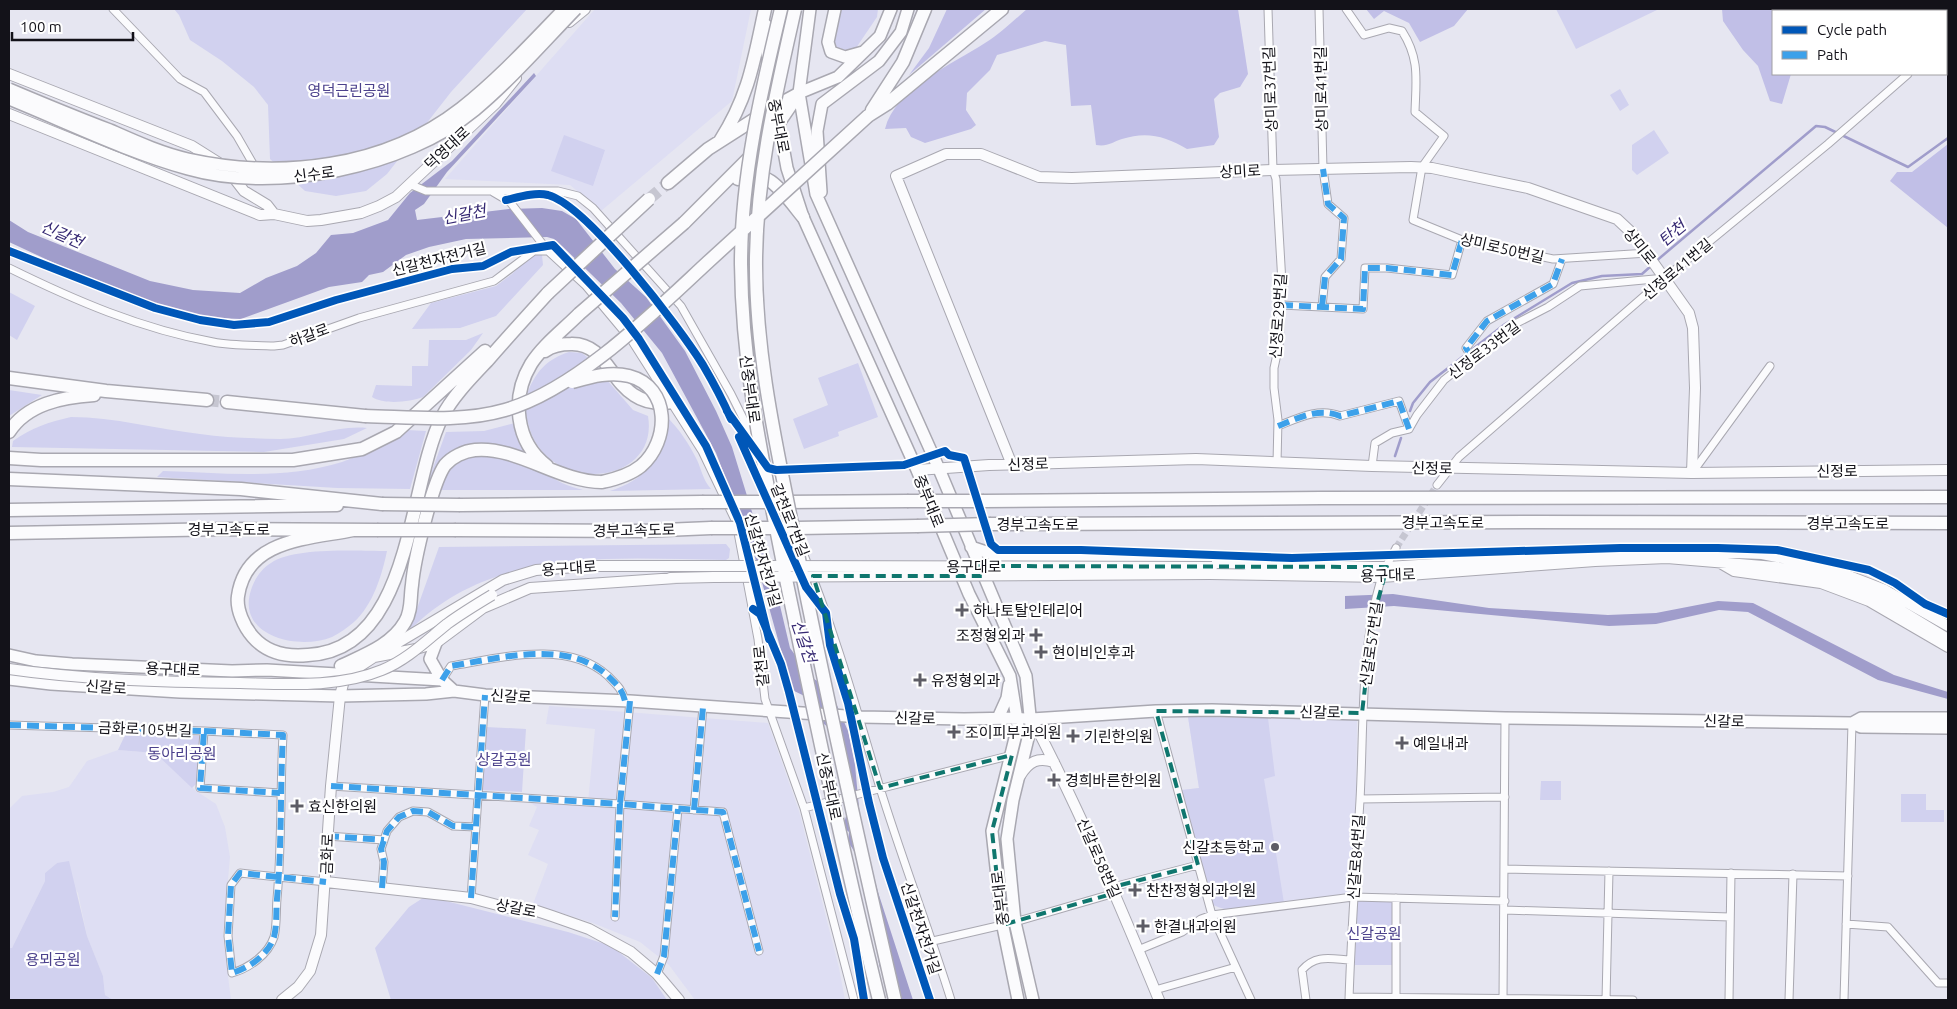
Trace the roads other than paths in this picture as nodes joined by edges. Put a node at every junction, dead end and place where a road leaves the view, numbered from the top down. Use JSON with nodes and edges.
{"nodes":[{"id":1,"x":113,"y":9,"type":"edge"},
{"id":2,"x":564,"y":9,"type":"edge"},
{"id":3,"x":576,"y":9,"type":"edge"},
{"id":4,"x":585,"y":9,"type":"edge"},
{"id":5,"x":766,"y":9,"type":"edge"},
{"id":6,"x":781,"y":9,"type":"edge"},
{"id":7,"x":795,"y":9,"type":"edge"},
{"id":8,"x":808,"y":9,"type":"edge"},
{"id":9,"x":835,"y":9,"type":"edge"},
{"id":10,"x":891,"y":9,"type":"edge"},
{"id":11,"x":908,"y":9,"type":"edge"},
{"id":12,"x":925,"y":9,"type":"edge"},
{"id":13,"x":1002,"y":9,"type":"edge"},
{"id":14,"x":1268,"y":9,"type":"edge"},
{"id":15,"x":1320,"y":9,"type":"edge"},
{"id":16,"x":1346,"y":9,"type":"edge"},
{"id":17,"x":865,"y":51,"type":"junction"},
{"id":18,"x":9,"y":74,"type":"edge"},
{"id":19,"x":1907,"y":75,"type":"edge"},
{"id":20,"x":9,"y":89,"type":"edge"},
{"id":21,"x":799,"y":92,"type":"junction"},
{"id":22,"x":9,"y":99,"type":"edge"},
{"id":23,"x":775,"y":106,"type":"junction"},
{"id":24,"x":9,"y":114,"type":"edge"},
{"id":25,"x":868,"y":116,"type":"junction"},
{"id":26,"x":778,"y":121,"type":"junction"},
{"id":27,"x":720,"y":141,"type":"junction"},
{"id":28,"x":1422,"y":167,"type":"junction"},
{"id":29,"x":1323,"y":169,"type":"junction"},
{"id":30,"x":1273,"y":170,"type":"junction"},
{"id":31,"x":264,"y":180,"type":"dead end"},
{"id":32,"x":409,"y":184,"type":"junction"},
{"id":33,"x":668,"y":184,"type":"tunnel mouth"},
{"id":34,"x":493,"y":191,"type":"junction"},
{"id":35,"x":650,"y":199,"type":"tunnel mouth"},
{"id":36,"x":822,"y":209,"type":"junction"},
{"id":37,"x":274,"y":214,"type":"junction"},
{"id":38,"x":802,"y":217,"type":"junction"},
{"id":39,"x":684,"y":223,"type":"junction"},
{"id":40,"x":1462,"y":240,"type":"junction"},
{"id":41,"x":548,"y":251,"type":"junction"},
{"id":42,"x":1648,"y":253,"type":"junction"},
{"id":43,"x":1562,"y":260,"type":"junction"},
{"id":44,"x":9,"y":268,"type":"edge"},
{"id":45,"x":1665,"y":278,"type":"junction"},
{"id":46,"x":548,"y":293,"type":"junction"},
{"id":47,"x":1281,"y":305,"type":"junction"},
{"id":48,"x":1322,"y":307,"type":"junction"},
{"id":49,"x":1472,"y":358,"type":"junction"},
{"id":50,"x":535,"y":359,"type":"junction"},
{"id":51,"x":1770,"y":366,"type":"dead end"},
{"id":52,"x":9,"y":378,"type":"edge"},
{"id":53,"x":558,"y":387,"type":"junction"},
{"id":54,"x":159,"y":395,"type":"junction"},
{"id":55,"x":206,"y":400,"type":"tunnel mouth"},
{"id":56,"x":227,"y":402,"type":"tunnel mouth"},
{"id":57,"x":672,"y":402,"type":"junction"},
{"id":58,"x":1278,"y":426,"type":"junction"},
{"id":59,"x":1409,"y":429,"type":"junction"},
{"id":60,"x":10,"y":430,"type":"edge"},
{"id":61,"x":9,"y":458,"type":"edge"},
{"id":62,"x":1277,"y":462,"type":"junction"},
{"id":63,"x":1012,"y":465,"type":"junction"},
{"id":64,"x":1372,"y":466,"type":"junction"},
{"id":65,"x":1448,"y":468,"type":"junction"},
{"id":66,"x":938,"y":469,"type":"junction"},
{"id":67,"x":917,"y":470,"type":"junction"},
{"id":68,"x":1948,"y":470,"type":"edge"},
{"id":69,"x":1692,"y":473,"type":"junction"},
{"id":70,"x":565,"y":475,"type":"junction"},
{"id":71,"x":9,"y":479,"type":"edge"},
{"id":72,"x":1438,"y":485,"type":"tunnel mouth"},
{"id":73,"x":1948,"y":497,"type":"edge"},
{"id":74,"x":382,"y":504,"type":"junction"},
{"id":75,"x":9,"y":510,"type":"edge"},
{"id":76,"x":1948,"y":523,"type":"edge"},
{"id":77,"x":353,"y":530,"type":"junction"},
{"id":78,"x":9,"y":532,"type":"edge"},
{"id":79,"x":971,"y":547,"type":"junction"},
{"id":80,"x":1396,"y":548,"type":"tunnel mouth"},
{"id":81,"x":1719,"y":562,"type":"junction"},
{"id":82,"x":1257,"y":567,"type":"junction"},
{"id":83,"x":1387,"y":567,"type":"junction"},
{"id":84,"x":1211,"y":571,"type":"junction"},
{"id":85,"x":1382,"y":577,"type":"junction"},
{"id":86,"x":676,"y":578,"type":"junction"},
{"id":87,"x":1948,"y":626,"type":"edge"},
{"id":88,"x":1948,"y":639,"type":"edge"},
{"id":89,"x":436,"y":643,"type":"junction"},
{"id":90,"x":1948,"y":647,"type":"edge"},
{"id":91,"x":9,"y":655,"type":"edge"},
{"id":92,"x":374,"y":657,"type":"junction"},
{"id":93,"x":9,"y":669,"type":"edge"},
{"id":94,"x":343,"y":671,"type":"junction"},
{"id":95,"x":1010,"y":676,"type":"junction"},
{"id":96,"x":9,"y":678,"type":"edge"},
{"id":97,"x":442,"y":680,"type":"junction"},
{"id":98,"x":454,"y":691,"type":"junction"},
{"id":99,"x":485,"y":695,"type":"junction"},
{"id":100,"x":340,"y":696,"type":"junction"},
{"id":101,"x":628,"y":701,"type":"junction"},
{"id":102,"x":703,"y":707,"type":"junction"},
{"id":103,"x":1156,"y":711,"type":"junction"},
{"id":104,"x":773,"y":712,"type":"junction"},
{"id":105,"x":1362,"y":713,"type":"junction"},
{"id":106,"x":858,"y":717,"type":"junction"},
{"id":107,"x":998,"y":718,"type":"junction"},
{"id":108,"x":1018,"y":718,"type":"junction"},
{"id":109,"x":1505,"y":718,"type":"junction"},
{"id":110,"x":1948,"y":718,"type":"edge"},
{"id":111,"x":1032,"y":719,"type":"junction"},
{"id":112,"x":1852,"y":723,"type":"junction"},
{"id":113,"x":9,"y":725,"type":"edge"},
{"id":114,"x":1948,"y":728,"type":"edge"},
{"id":115,"x":204,"y":731,"type":"junction"},
{"id":116,"x":1012,"y":755,"type":"junction"},
{"id":117,"x":1054,"y":762,"type":"junction"},
{"id":118,"x":1019,"y":777,"type":"junction"},
{"id":119,"x":331,"y":786,"type":"junction"},
{"id":120,"x":880,"y":788,"type":"junction"},
{"id":121,"x":280,"y":793,"type":"junction"},
{"id":122,"x":478,"y":796,"type":"junction"},
{"id":123,"x":1505,"y":798,"type":"junction"},
{"id":124,"x":1360,"y":799,"type":"junction"},
{"id":125,"x":620,"y":804,"type":"junction"},
{"id":126,"x":678,"y":808,"type":"junction"},
{"id":127,"x":804,"y":808,"type":"junction"},
{"id":128,"x":694,"y":810,"type":"junction"},
{"id":129,"x":476,"y":827,"type":"junction"},
{"id":130,"x":327,"y":836,"type":"junction"},
{"id":131,"x":384,"y":840,"type":"junction"},
{"id":132,"x":1198,"y":865,"type":"junction"},
{"id":133,"x":1505,"y":869,"type":"junction"},
{"id":134,"x":1609,"y":871,"type":"junction"},
{"id":135,"x":1731,"y":873,"type":"junction"},
{"id":136,"x":1793,"y":874,"type":"junction"},
{"id":137,"x":1848,"y":876,"type":"junction"},
{"id":138,"x":279,"y":877,"type":"junction"},
{"id":139,"x":326,"y":882,"type":"junction"},
{"id":140,"x":382,"y":888,"type":"junction"},
{"id":141,"x":1114,"y":890,"type":"junction"},
{"id":142,"x":1353,"y":897,"type":"junction"},
{"id":143,"x":471,"y":898,"type":"junction"},
{"id":144,"x":1396,"y":898,"type":"junction"},
{"id":145,"x":1505,"y":901,"type":"junction"},
{"id":146,"x":1505,"y":910,"type":"junction"},
{"id":147,"x":1608,"y":913,"type":"junction"},
{"id":148,"x":1212,"y":915,"type":"junction"},
{"id":149,"x":616,"y":917,"type":"dead end"},
{"id":150,"x":1730,"y":917,"type":"junction"},
{"id":151,"x":1015,"y":922,"type":"junction"},
{"id":152,"x":1846,"y":924,"type":"junction"},
{"id":153,"x":1002,"y":925,"type":"junction"},
{"id":154,"x":932,"y":940,"type":"junction"},
{"id":155,"x":1138,"y":950,"type":"junction"},
{"id":156,"x":759,"y":951,"type":"dead end"},
{"id":157,"x":1350,"y":960,"type":"junction"},
{"id":158,"x":1236,"y":967,"type":"junction"},
{"id":159,"x":657,"y":974,"type":"junction"},
{"id":160,"x":1948,"y":983,"type":"edge"},
{"id":161,"x":1155,"y":990,"type":"junction"},
{"id":162,"x":1396,"y":997,"type":"junction"},
{"id":163,"x":1349,"y":999,"type":"edge"},
{"id":164,"x":1503,"y":999,"type":"edge"},
{"id":165,"x":282,"y":1000,"type":"edge"},
{"id":166,"x":679,"y":1000,"type":"edge"},
{"id":167,"x":854,"y":1000,"type":"edge"},
{"id":168,"x":879,"y":1000,"type":"edge"},
{"id":169,"x":894,"y":1000,"type":"edge"},
{"id":170,"x":951,"y":1000,"type":"edge"},
{"id":171,"x":1018,"y":1000,"type":"edge"},
{"id":172,"x":1032,"y":1000,"type":"edge"},
{"id":173,"x":1159,"y":1000,"type":"edge"},
{"id":174,"x":1251,"y":1000,"type":"edge"},
{"id":175,"x":1306,"y":1000,"type":"edge"},
{"id":176,"x":1606,"y":1000,"type":"edge"},
{"id":177,"x":1633,"y":1000,"type":"edge"},
{"id":178,"x":1729,"y":1000,"type":"edge"},
{"id":179,"x":1789,"y":1000,"type":"edge"},
{"id":180,"x":1844,"y":1000,"type":"edge"}],
"edges":[{"from":1,"to":31,"type":"street"},
{"from":2,"to":20,"type":"main road","name":"신수로","bridge":true},
{"from":3,"to":22,"type":"main road","name":"신수로","bridge":true},
{"from":4,"to":32,"type":"street","name":"덕영대로"},
{"from":5,"to":23,"type":"main road","name":"중부대로"},
{"from":5,"to":27,"type":"highway"},
{"from":6,"to":168,"type":"highway","name":"신중부대로","bridge":true},
{"from":7,"to":169,"type":"highway","name":"신중부대로","bridge":true},
{"from":8,"to":21,"type":"main road","name":"중부대로"},
{"from":9,"to":17,"type":"main road"},
{"from":10,"to":17,"type":"main road"},
{"from":11,"to":36,"type":"main road"},
{"from":12,"to":25,"type":"highway"},
{"from":13,"to":25,"type":"highway"},
{"from":14,"to":30,"type":"street","name":"상미로37번길"},
{"from":15,"to":29,"type":"street","name":"상미로41번길"},
{"from":16,"to":28,"type":"street"},
{"from":17,"to":21,"type":"main road"},
{"from":18,"to":37,"type":"street","name":"덕영대로"},
{"from":19,"to":45,"type":"street","name":"신정로41번길"},
{"from":21,"to":23,"type":"main road"},
{"from":21,"to":26,"type":"highway"},
{"from":21,"to":36,"type":"main road","name":"중부대로"},
{"from":23,"to":26,"type":"main road","name":"중부대로"},
{"from":23,"to":27,"type":"highway"},
{"from":24,"to":37,"type":"street","name":"덕영대로"},
{"from":25,"to":53,"type":"highway","bridge":true},
{"from":26,"to":38,"type":"main road","name":"중부대로"},
{"from":26,"to":39,"type":"highway"},
{"from":27,"to":33,"type":"highway"},
{"from":28,"to":29,"type":"street","name":"상미로"},
{"from":28,"to":40,"type":"street","name":"상미로50번길"},
{"from":28,"to":42,"type":"street","name":"상미로"},
{"from":29,"to":30,"type":"street","name":"상미로"},
{"from":29,"to":48,"type":"street","name":"상미로41번길"},
{"from":30,"to":47,"type":"street","name":"신정로29번길"},
{"from":30,"to":63,"type":"street","name":"상미로"},
{"from":32,"to":34,"type":"street"},
{"from":32,"to":37,"type":"street","name":"덕영대로"},
{"from":34,"to":41,"type":"street","name":"갈천로"},
{"from":34,"to":106,"type":"street","name":"갈천로7번길"},
{"from":35,"to":46,"type":"highway","bridge":true},
{"from":36,"to":66,"type":"main road","name":"중부대로"},
{"from":38,"to":39,"type":"highway"},
{"from":38,"to":67,"type":"main road","name":"중부대로"},
{"from":39,"to":50,"type":"highway","bridge":true},
{"from":40,"to":43,"type":"street","name":"상미로50번길"},
{"from":40,"to":48,"type":"street"},
{"from":41,"to":44,"type":"street","name":"하갈로"},
{"from":41,"to":57,"type":"street","name":"갈천로"},
{"from":42,"to":43,"type":"street","name":"상미로50번길"},
{"from":42,"to":45,"type":"street","name":"상미로"},
{"from":43,"to":49,"type":"street"},
{"from":45,"to":49,"type":"street","name":"신정로33번길"},
{"from":45,"to":65,"type":"street","name":"신정로41번길"},
{"from":45,"to":69,"type":"street","name":"상미로"},
{"from":46,"to":61,"type":"highway"},
{"from":46,"to":77,"type":"highway"},
{"from":47,"to":48,"type":"street"},
{"from":47,"to":58,"type":"street","name":"신정로29번길"},
{"from":49,"to":59,"type":"street","name":"신정로33번길"},
{"from":50,"to":57,"type":"highway"},
{"from":50,"to":70,"type":"highway"},
{"from":51,"to":69,"type":"street"},
{"from":52,"to":54,"type":"highway"},
{"from":53,"to":56,"type":"highway","bridge":true},
{"from":53,"to":70,"type":"highway","bridge":true},
{"from":54,"to":55,"type":"highway"},
{"from":54,"to":60,"type":"highway"},
{"from":57,"to":104,"type":"street","name":"갈천로"},
{"from":58,"to":59,"type":"street"},
{"from":58,"to":62,"type":"street","name":"신정로29번길"},
{"from":59,"to":64,"type":"street"},
{"from":62,"to":63,"type":"street","name":"신정로"},
{"from":62,"to":64,"type":"street","name":"신정로"},
{"from":63,"to":66,"type":"street","name":"신정로"},
{"from":64,"to":65,"type":"street","name":"신정로"},
{"from":65,"to":69,"type":"street","name":"신정로"},
{"from":65,"to":72,"type":"street"},
{"from":66,"to":67,"type":"street","name":"신정로"},
{"from":66,"to":79,"type":"main road","name":"중부대로"},
{"from":67,"to":95,"type":"main road","name":"중부대로"},
{"from":68,"to":69,"type":"street","name":"신정로"},
{"from":70,"to":94,"type":"highway"},
{"from":71,"to":74,"type":"highway"},
{"from":73,"to":74,"type":"highway","name":"경부고속도로","bridge":true},
{"from":74,"to":75,"type":"highway","name":"경부고속도로"},
{"from":76,"to":77,"type":"highway","name":"경부고속도로","bridge":true},
{"from":77,"to":78,"type":"highway","name":"경부고속도로"},
{"from":79,"to":82,"type":"main road"},
{"from":79,"to":111,"type":"main road","name":"중부대로"},
{"from":80,"to":83,"type":"street","name":"신갈로57번길"},
{"from":81,"to":85,"type":"street","name":"용구대로"},
{"from":81,"to":88,"type":"street","name":"용구대로"},
{"from":81,"to":90,"type":"street"},
{"from":82,"to":83,"type":"street","name":"용구대로"},
{"from":82,"to":84,"type":"street","name":"용구대로"},
{"from":83,"to":85,"type":"street","name":"신갈로57번길"},
{"from":83,"to":87,"type":"street","name":"용구대로"},
{"from":84,"to":85,"type":"street","name":"용구대로"},
{"from":84,"to":86,"type":"street","name":"용구대로","bridge":true},
{"from":84,"to":92,"type":"street","name":"용구대로","bridge":true},
{"from":85,"to":105,"type":"street","name":"신갈로57번길"},
{"from":86,"to":89,"type":"street"},
{"from":86,"to":93,"type":"street","name":"용구대로","bridge":true},
{"from":89,"to":92,"type":"street"},
{"from":89,"to":97,"type":"main road"},
{"from":91,"to":94,"type":"main road","name":"용구대로"},
{"from":92,"to":94,"type":"street","name":"용구대로"},
{"from":94,"to":97,"type":"main road","name":"용구대로"},
{"from":94,"to":100,"type":"street","name":"금화로"},
{"from":95,"to":107,"type":"main road"},
{"from":95,"to":108,"type":"main road","name":"중부대로"},
{"from":96,"to":100,"type":"main road","name":"신갈로"},
{"from":97,"to":98,"type":"main road"},
{"from":97,"to":101,"type":"street"},
{"from":98,"to":99,"type":"main road","name":"신갈로"},
{"from":98,"to":100,"type":"main road","name":"신갈로"},
{"from":99,"to":101,"type":"main road","name":"신갈로"},
{"from":99,"to":122,"type":"street"},
{"from":100,"to":119,"type":"street","name":"금화로"},
{"from":101,"to":102,"type":"main road","name":"신갈로"},
{"from":101,"to":125,"type":"street"},
{"from":102,"to":104,"type":"main road","name":"신갈로"},
{"from":102,"to":128,"type":"street"},
{"from":103,"to":105,"type":"main road","name":"신갈로"},
{"from":103,"to":111,"type":"main road","name":"신갈로"},
{"from":103,"to":132,"type":"street"},
{"from":104,"to":106,"type":"main road","name":"신갈로","bridge":true},
{"from":104,"to":127,"type":"street","name":"갈천로"},
{"from":105,"to":109,"type":"main road","name":"신갈로"},
{"from":105,"to":124,"type":"street","name":"신갈로84번길"},
{"from":106,"to":107,"type":"main road","name":"신갈로"},
{"from":106,"to":120,"type":"street","name":"갈천로7번길"},
{"from":107,"to":108,"type":"main road","name":"신갈로"},
{"from":108,"to":111,"type":"street","name":"신갈로"},
{"from":108,"to":116,"type":"main road","name":"중부대로"},
{"from":109,"to":112,"type":"main road","name":"신갈로"},
{"from":109,"to":123,"type":"street"},
{"from":110,"to":112,"type":"main road","name":"신갈로"},
{"from":111,"to":117,"type":"street","name":"신갈로58번길"},
{"from":111,"to":118,"type":"main road","name":"중부대로"},
{"from":112,"to":114,"type":"main road","name":"신갈로"},
{"from":112,"to":137,"type":"street"},
{"from":113,"to":115,"type":"street","name":"금화로105번길"},
{"from":115,"to":121,"type":"street"},
{"from":115,"to":121,"type":"street","name":"금화로105번길"},
{"from":116,"to":120,"type":"street"},
{"from":116,"to":153,"type":"main road","name":"중부대로"},
{"from":117,"to":118,"type":"street"},
{"from":117,"to":141,"type":"street","name":"신갈로58번길"},
{"from":118,"to":151,"type":"main road","name":"중부대로"},
{"from":119,"to":122,"type":"street"},
{"from":119,"to":130,"type":"street","name":"금화로"},
{"from":120,"to":127,"type":"street","bridge":true},
{"from":120,"to":154,"type":"street","name":"갈천로7번길"},
{"from":121,"to":138,"type":"street"},
{"from":122,"to":125,"type":"street"},
{"from":122,"to":129,"type":"street"},
{"from":123,"to":124,"type":"street"},
{"from":123,"to":133,"type":"street"},
{"from":124,"to":142,"type":"street","name":"신갈로84번길"},
{"from":125,"to":126,"type":"street"},
{"from":125,"to":149,"type":"street"},
{"from":126,"to":128,"type":"street"},
{"from":126,"to":159,"type":"street"},
{"from":127,"to":167,"type":"street","name":"갈천로"},
{"from":128,"to":156,"type":"street"},
{"from":129,"to":131,"type":"street"},
{"from":129,"to":143,"type":"street"},
{"from":130,"to":131,"type":"street"},
{"from":130,"to":139,"type":"street","name":"금화로"},
{"from":131,"to":140,"type":"street"},
{"from":132,"to":141,"type":"street"},
{"from":132,"to":148,"type":"street"},
{"from":133,"to":134,"type":"street"},
{"from":133,"to":145,"type":"street"},
{"from":134,"to":135,"type":"street"},
{"from":134,"to":147,"type":"street"},
{"from":135,"to":136,"type":"street"},
{"from":135,"to":150,"type":"street"},
{"from":136,"to":137,"type":"street"},
{"from":136,"to":179,"type":"street"},
{"from":137,"to":152,"type":"street"},
{"from":138,"to":138,"type":"street"},
{"from":138,"to":139,"type":"street"},
{"from":139,"to":140,"type":"street","name":"상갈로"},
{"from":139,"to":165,"type":"street","name":"금화로"},
{"from":140,"to":143,"type":"street","name":"상갈로"},
{"from":141,"to":151,"type":"street"},
{"from":141,"to":155,"type":"street","name":"신갈로58번길"},
{"from":142,"to":144,"type":"street"},
{"from":142,"to":148,"type":"street"},
{"from":142,"to":157,"type":"street","name":"신갈로84번길"},
{"from":143,"to":159,"type":"street","name":"상갈로"},
{"from":144,"to":145,"type":"street"},
{"from":144,"to":162,"type":"street"},
{"from":145,"to":146,"type":"street"},
{"from":146,"to":147,"type":"street"},
{"from":146,"to":164,"type":"street"},
{"from":147,"to":150,"type":"street"},
{"from":147,"to":176,"type":"street"},
{"from":148,"to":155,"type":"street"},
{"from":148,"to":158,"type":"street"},
{"from":150,"to":178,"type":"street"},
{"from":151,"to":153,"type":"street"},
{"from":151,"to":172,"type":"main road","name":"중부대로"},
{"from":152,"to":160,"type":"street"},
{"from":152,"to":180,"type":"street"},
{"from":153,"to":154,"type":"street"},
{"from":153,"to":171,"type":"main road","name":"중부대로"},
{"from":154,"to":170,"type":"street","name":"갈천로7번길"},
{"from":155,"to":161,"type":"street","name":"신갈로58번길"},
{"from":157,"to":163,"type":"street","name":"신갈로84번길"},
{"from":157,"to":175,"type":"street"},
{"from":158,"to":161,"type":"street"},
{"from":158,"to":174,"type":"street"},
{"from":159,"to":166,"type":"street","name":"상갈로"},
{"from":161,"to":173,"type":"street","name":"신갈로58번길"},
{"from":162,"to":163,"type":"street"},
{"from":162,"to":164,"type":"street"},
{"from":164,"to":176,"type":"street"},
{"from":176,"to":177,"type":"street"}]}
